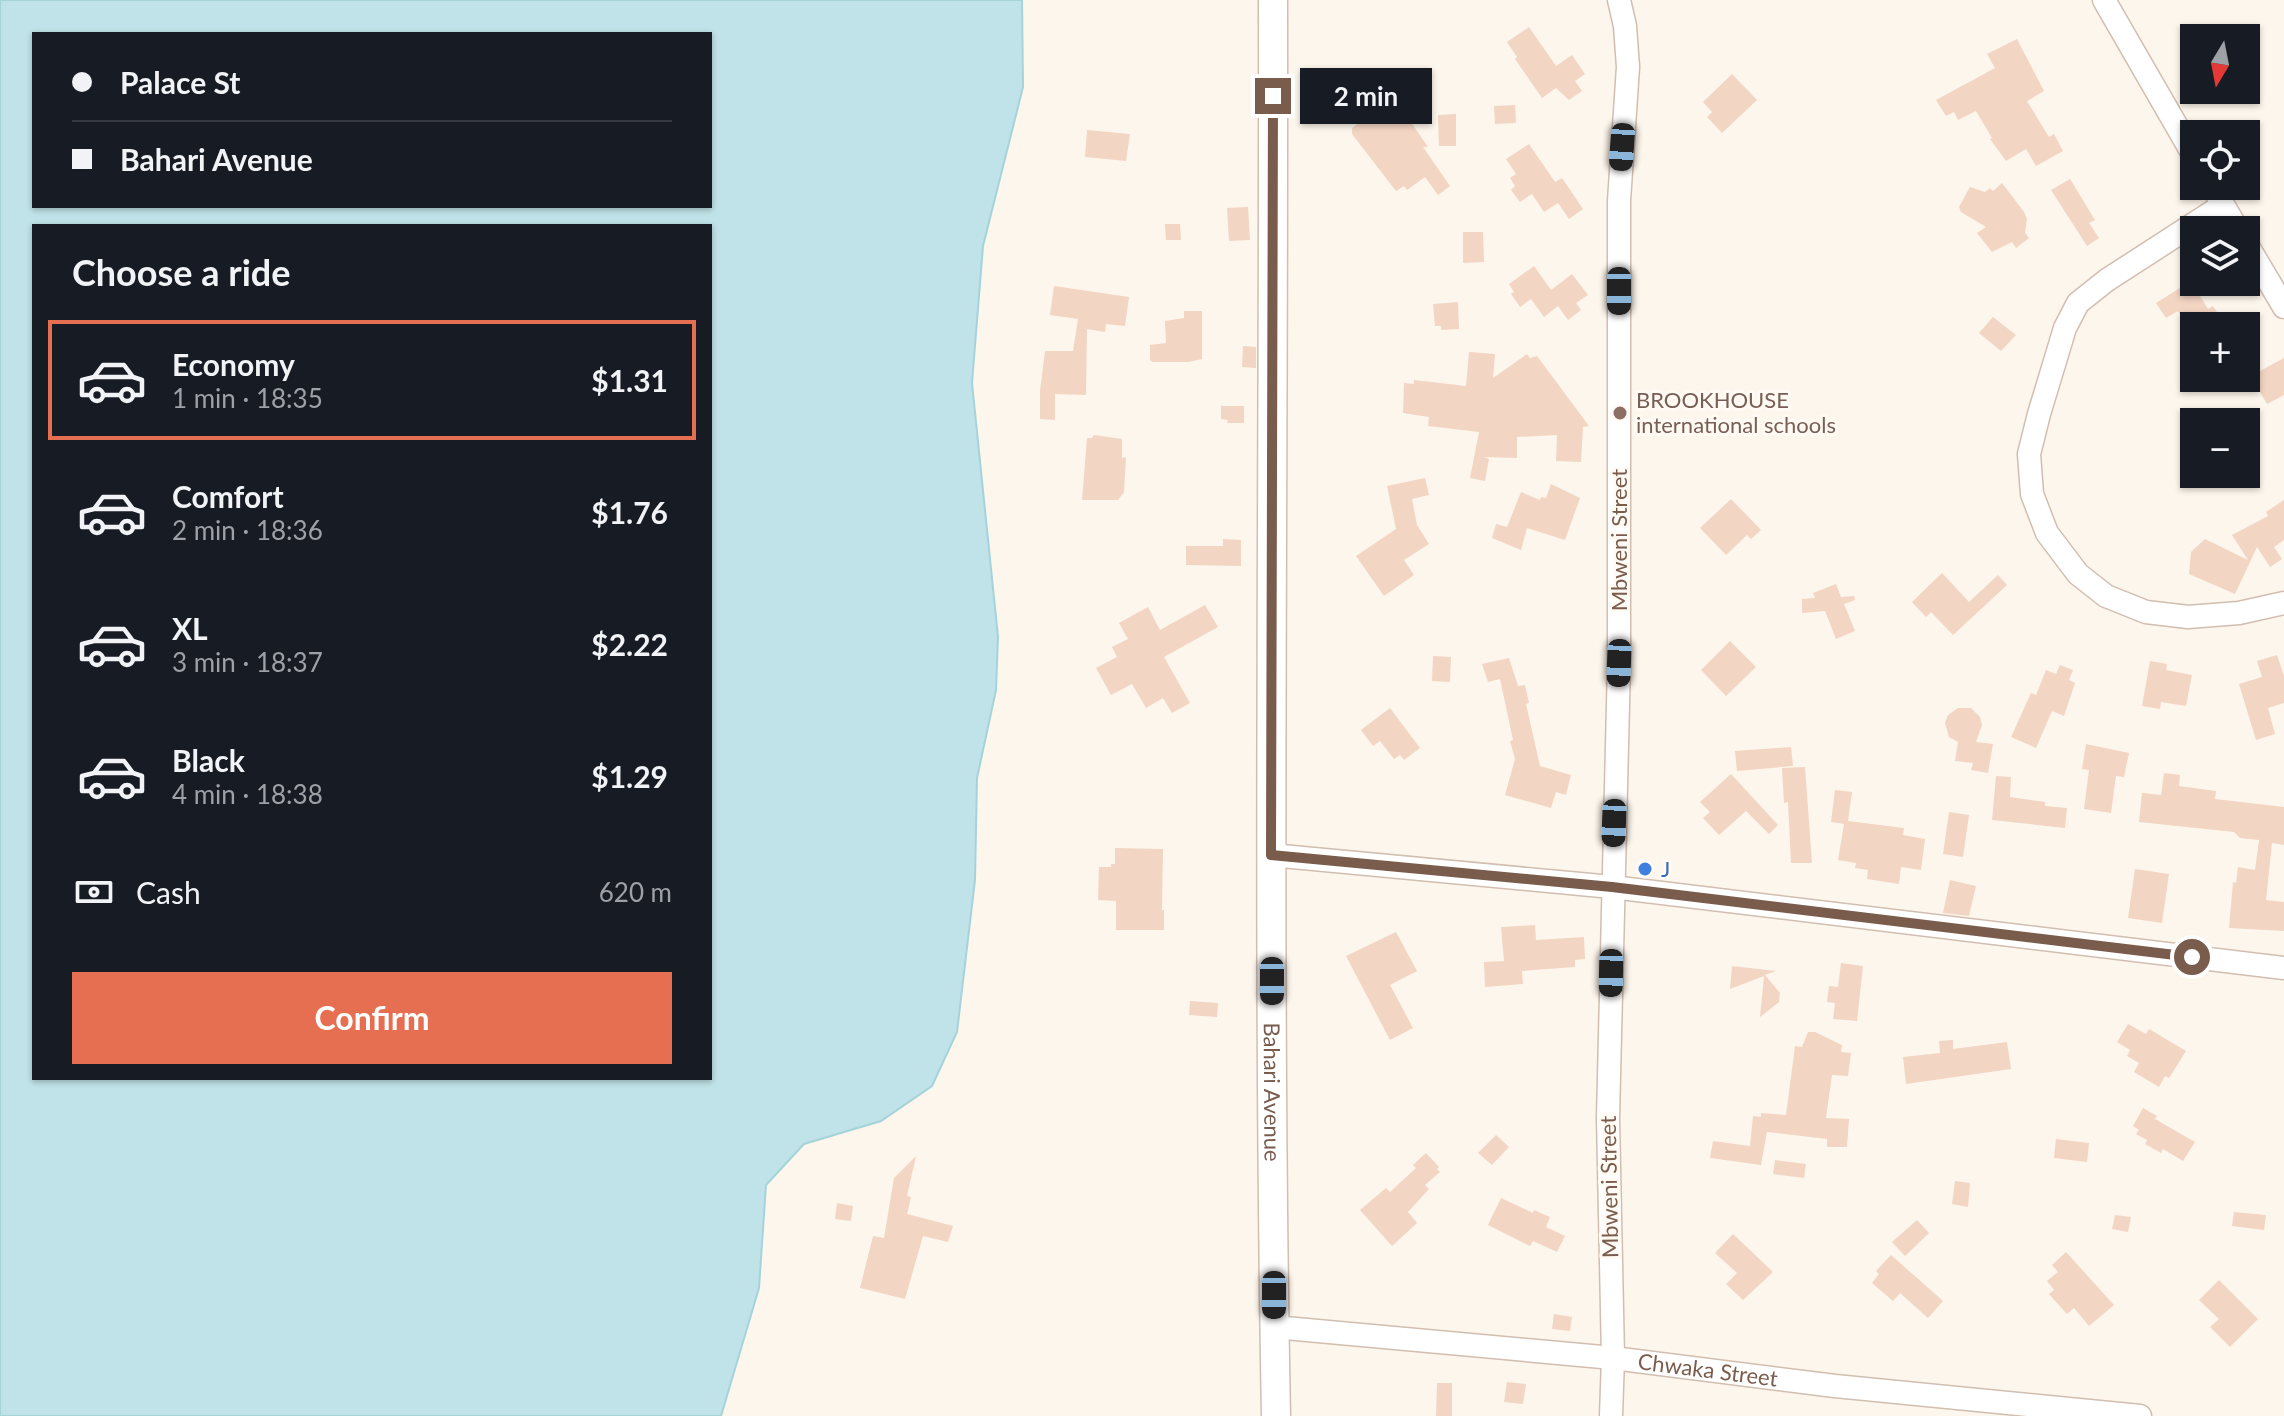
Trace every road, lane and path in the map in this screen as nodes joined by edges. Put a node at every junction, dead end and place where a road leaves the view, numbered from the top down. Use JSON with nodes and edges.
{"nodes":[{"id":1,"x":1273,"y":0,"type":"edge"},
{"id":2,"x":1619,"y":0,"type":"edge"},
{"id":3,"x":2104,"y":0,"type":"edge"},
{"id":4,"x":2180,"y":132,"type":"edge"},
{"id":5,"x":2211,"y":200,"type":"edge"},
{"id":6,"x":2260,"y":267,"type":"edge"},
{"id":7,"x":2284,"y":307,"type":"edge"},
{"id":8,"x":2284,"y":603,"type":"edge"},
{"id":9,"x":1271,"y":855,"type":"junction"},
{"id":10,"x":1612,"y":887,"type":"junction"},
{"id":11,"x":2284,"y":968,"type":"edge"},
{"id":12,"x":1274,"y":1327,"type":"junction"},
{"id":13,"x":1613,"y":1358,"type":"junction"},
{"id":14,"x":1276,"y":1416,"type":"edge"},
{"id":15,"x":1611,"y":1416,"type":"edge"},
{"id":16,"x":2140,"y":1416,"type":"edge"}],
"edges":[{"from":1,"to":9,"type":"street","name":"Bahari Avenue"},
{"from":2,"to":10,"type":"street","name":"Mbweni Street"},
{"from":3,"to":4,"type":"street"},
{"from":5,"to":8,"type":"street"},
{"from":6,"to":7,"type":"street"},
{"from":9,"to":10,"type":"street"},
{"from":9,"to":12,"type":"street","name":"Bahari Avenue"},
{"from":10,"to":11,"type":"street"},
{"from":10,"to":13,"type":"street","name":"Mbweni Street"},
{"from":12,"to":13,"type":"street","name":"Chwaka Street"},
{"from":12,"to":14,"type":"street","name":"Bahari Avenue"},
{"from":13,"to":15,"type":"street","name":"Mbweni Street"},
{"from":13,"to":16,"type":"street","name":"Chwaka Street"}]}
